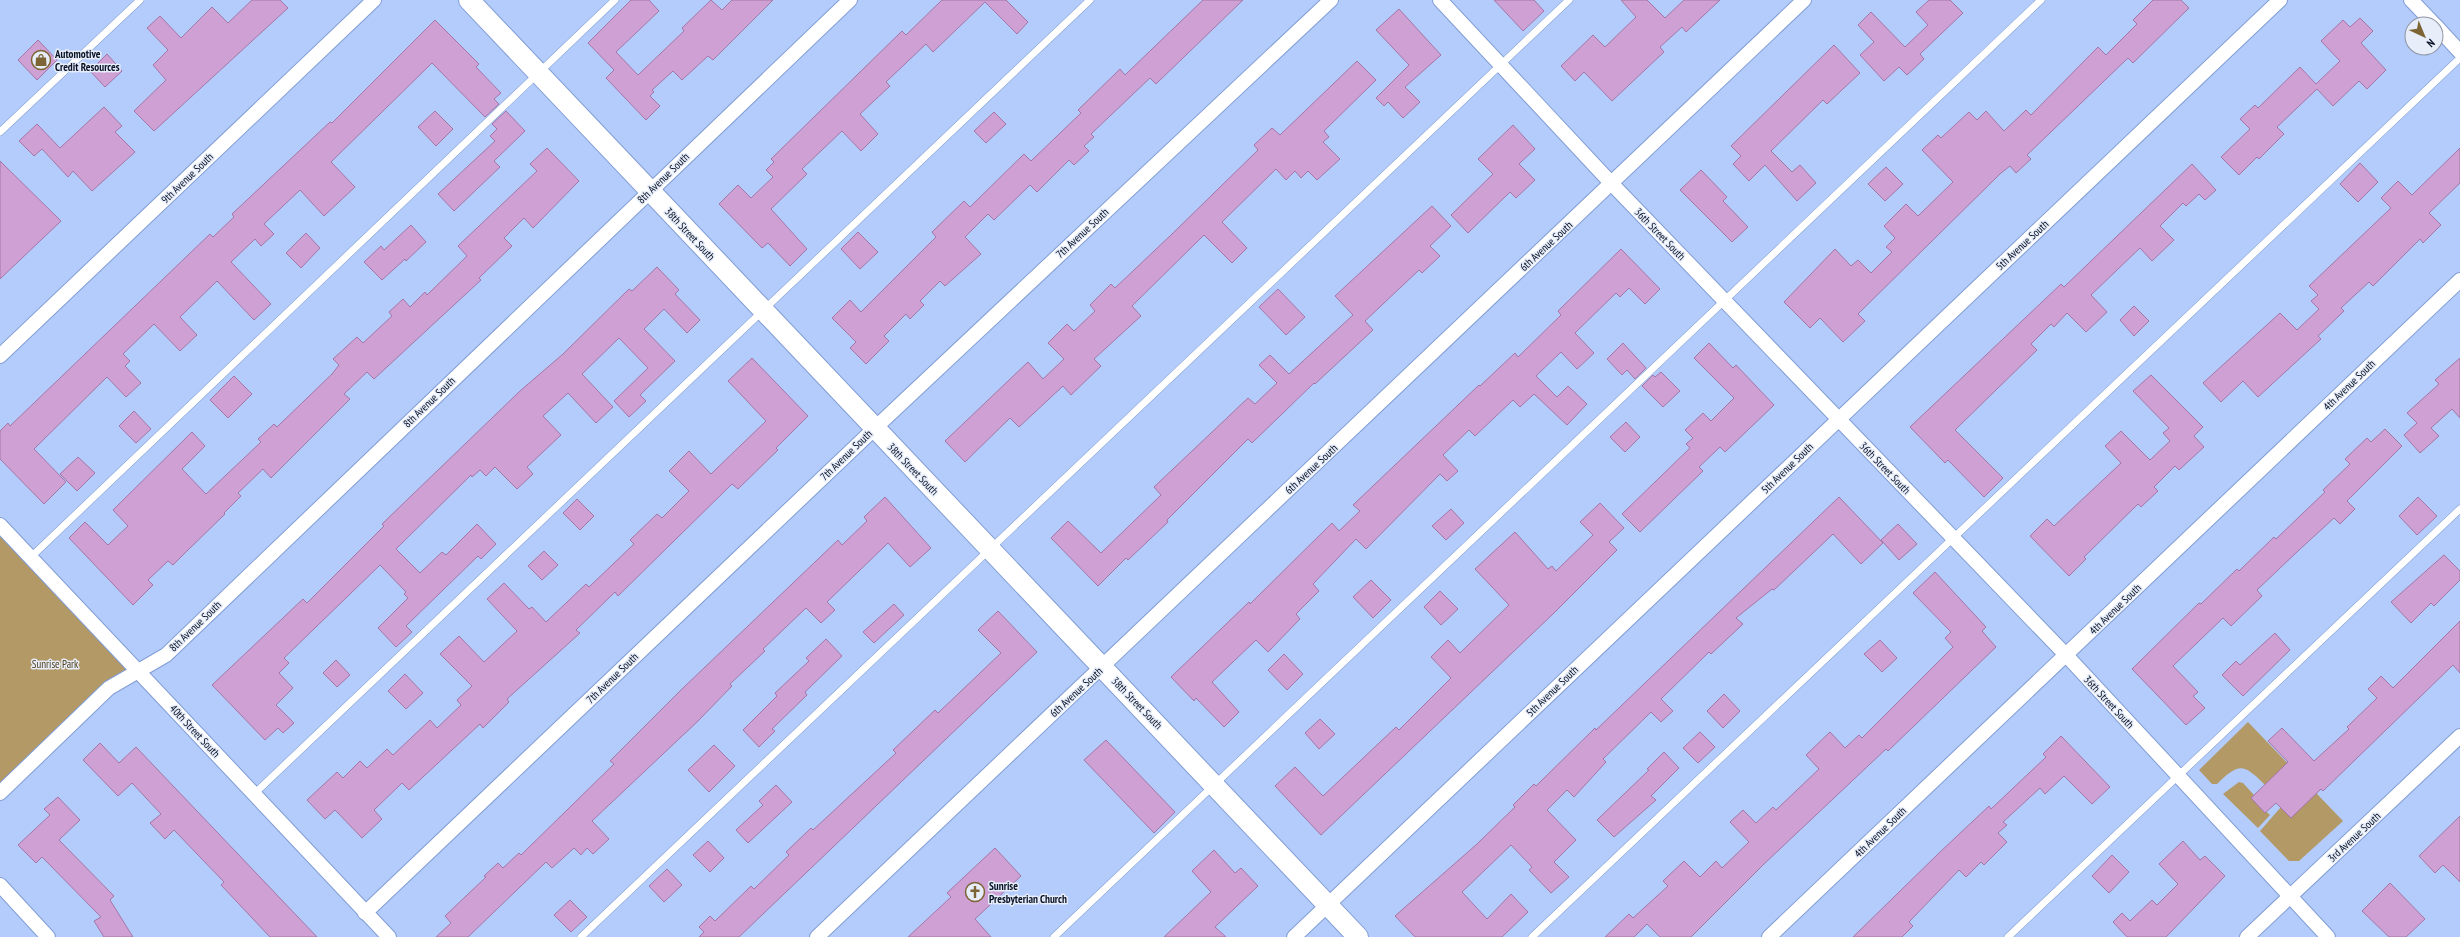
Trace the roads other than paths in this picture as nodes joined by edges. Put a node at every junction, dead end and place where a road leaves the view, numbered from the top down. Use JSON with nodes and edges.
{"nodes":[{"id":1,"x":140,"y":0,"type":"edge"},
{"id":2,"x":374,"y":0,"type":"edge"},
{"id":3,"x":469,"y":0,"type":"edge"},
{"id":4,"x":615,"y":0,"type":"edge"},
{"id":5,"x":850,"y":0,"type":"edge"},
{"id":6,"x":1090,"y":0,"type":"edge"},
{"id":7,"x":1331,"y":0,"type":"edge"},
{"id":8,"x":1440,"y":0,"type":"edge"},
{"id":9,"x":1569,"y":0,"type":"edge"},
{"id":10,"x":1804,"y":0,"type":"edge"},
{"id":11,"x":2041,"y":0,"type":"edge"},
{"id":12,"x":2280,"y":0,"type":"edge"},
{"id":13,"x":2411,"y":0,"type":"edge"},
{"id":14,"x":2426,"y":16,"type":"edge"},
{"id":15,"x":2444,"y":35,"type":"edge"},
{"id":16,"x":2460,"y":52,"type":"edge"},
{"id":17,"x":2460,"y":58,"type":"edge"},
{"id":18,"x":1501,"y":65,"type":"junction"},
{"id":19,"x":538,"y":73,"type":"junction"},
{"id":20,"x":0,"y":132,"type":"edge"},
{"id":21,"x":1612,"y":184,"type":"junction"},
{"id":22,"x":649,"y":190,"type":"junction"},
{"id":23,"x":2460,"y":280,"type":"edge"},
{"id":24,"x":1723,"y":300,"type":"junction"},
{"id":25,"x":763,"y":311,"type":"junction"},
{"id":26,"x":0,"y":356,"type":"edge"},
{"id":27,"x":1838,"y":419,"type":"junction"},
{"id":28,"x":874,"y":429,"type":"junction"},
{"id":29,"x":2460,"y":509,"type":"edge"},
{"id":30,"x":0,"y":525,"type":"edge"},
{"id":31,"x":1952,"y":538,"type":"junction"},
{"id":32,"x":989,"y":550,"type":"junction"},
{"id":33,"x":31,"y":557,"type":"junction"},
{"id":34,"x":2066,"y":655,"type":"junction"},
{"id":35,"x":1102,"y":667,"type":"junction"},
{"id":36,"x":139,"y":670,"type":"junction"},
{"id":37,"x":2460,"y":736,"type":"edge"},
{"id":38,"x":2177,"y":776,"type":"junction"},
{"id":39,"x":1214,"y":784,"type":"junction"},
{"id":40,"x":0,"y":793,"type":"edge"},
{"id":41,"x":254,"y":794,"type":"junction"},
{"id":42,"x":0,"y":885,"type":"edge"},
{"id":43,"x":2290,"y":897,"type":"junction"},
{"id":44,"x":1328,"y":906,"type":"junction"},
{"id":45,"x":365,"y":913,"type":"junction"},
{"id":46,"x":48,"y":937,"type":"edge"},
{"id":47,"x":389,"y":937,"type":"edge"},
{"id":48,"x":581,"y":937,"type":"edge"},
{"id":49,"x":817,"y":937,"type":"edge"},
{"id":50,"x":1054,"y":937,"type":"edge"},
{"id":51,"x":1294,"y":937,"type":"edge"},
{"id":52,"x":1358,"y":937,"type":"edge"},
{"id":53,"x":1532,"y":937,"type":"edge"},
{"id":54,"x":1769,"y":937,"type":"edge"},
{"id":55,"x":2008,"y":937,"type":"edge"},
{"id":56,"x":2247,"y":937,"type":"edge"},
{"id":57,"x":2328,"y":937,"type":"edge"}],
"edges":[{"from":1,"to":20,"type":"lane"},
{"from":2,"to":26,"type":"street","name":"9th Avenue South"},
{"from":3,"to":19,"type":"main road","name":"38th Street South"},
{"from":4,"to":19,"type":"lane"},
{"from":5,"to":22,"type":"street","name":"8th Avenue South"},
{"from":6,"to":25,"type":"lane"},
{"from":7,"to":28,"type":"street","name":"7th Avenue South"},
{"from":8,"to":18,"type":"street","name":"36th Street South"},
{"from":9,"to":18,"type":"lane"},
{"from":10,"to":21,"type":"street","name":"6th Avenue South"},
{"from":11,"to":24,"type":"lane"},
{"from":12,"to":27,"type":"street","name":"5th Avenue South"},
{"from":13,"to":14,"type":"street"},
{"from":15,"to":16,"type":"street"},
{"from":17,"to":31,"type":"lane"},
{"from":18,"to":21,"type":"street","name":"36th Street South"},
{"from":18,"to":32,"type":"lane"},
{"from":19,"to":22,"type":"main road","name":"38th Street South"},
{"from":19,"to":33,"type":"lane"},
{"from":21,"to":24,"type":"street","name":"36th Street South"},
{"from":21,"to":35,"type":"street","name":"6th Avenue South"},
{"from":22,"to":25,"type":"main road","name":"38th Street South"},
{"from":22,"to":36,"type":"street","name":"8th Avenue South"},
{"from":23,"to":34,"type":"street","name":"4th Avenue South"},
{"from":24,"to":27,"type":"street","name":"36th Street South"},
{"from":24,"to":39,"type":"lane"},
{"from":25,"to":28,"type":"main road","name":"38th Street South"},
{"from":25,"to":41,"type":"lane"},
{"from":27,"to":31,"type":"street","name":"36th Street South"},
{"from":27,"to":44,"type":"street","name":"5th Avenue South"},
{"from":28,"to":32,"type":"main road","name":"38th Street South"},
{"from":28,"to":45,"type":"street","name":"7th Avenue South"},
{"from":29,"to":38,"type":"lane"},
{"from":30,"to":33,"type":"street","name":"40th Street South"},
{"from":31,"to":34,"type":"street","name":"36th Street South"},
{"from":31,"to":53,"type":"lane"},
{"from":32,"to":35,"type":"main road","name":"38th Street South"},
{"from":32,"to":48,"type":"lane"},
{"from":33,"to":36,"type":"street","name":"40th Street South"},
{"from":34,"to":38,"type":"street","name":"36th Street South"},
{"from":34,"to":54,"type":"street","name":"4th Avenue South"},
{"from":35,"to":39,"type":"main road","name":"38th Street South"},
{"from":35,"to":49,"type":"street","name":"6th Avenue South"},
{"from":36,"to":40,"type":"street","name":"8th Avenue South"},
{"from":36,"to":41,"type":"street","name":"40th Street South"},
{"from":37,"to":43,"type":"street","name":"3rd Avenue South"},
{"from":38,"to":43,"type":"street","name":"36th Street South"},
{"from":38,"to":55,"type":"lane"},
{"from":39,"to":44,"type":"main road","name":"38th Street South"},
{"from":39,"to":50,"type":"lane"},
{"from":41,"to":45,"type":"street","name":"40th Street South"},
{"from":42,"to":46,"type":"street"},
{"from":43,"to":56,"type":"street","name":"3rd Avenue South"},
{"from":43,"to":57,"type":"street","name":"36th Street South"},
{"from":44,"to":51,"type":"street","name":"5th Avenue South"},
{"from":44,"to":52,"type":"main road","name":"38th Street South"},
{"from":45,"to":47,"type":"street","name":"40th Street South"}]}
